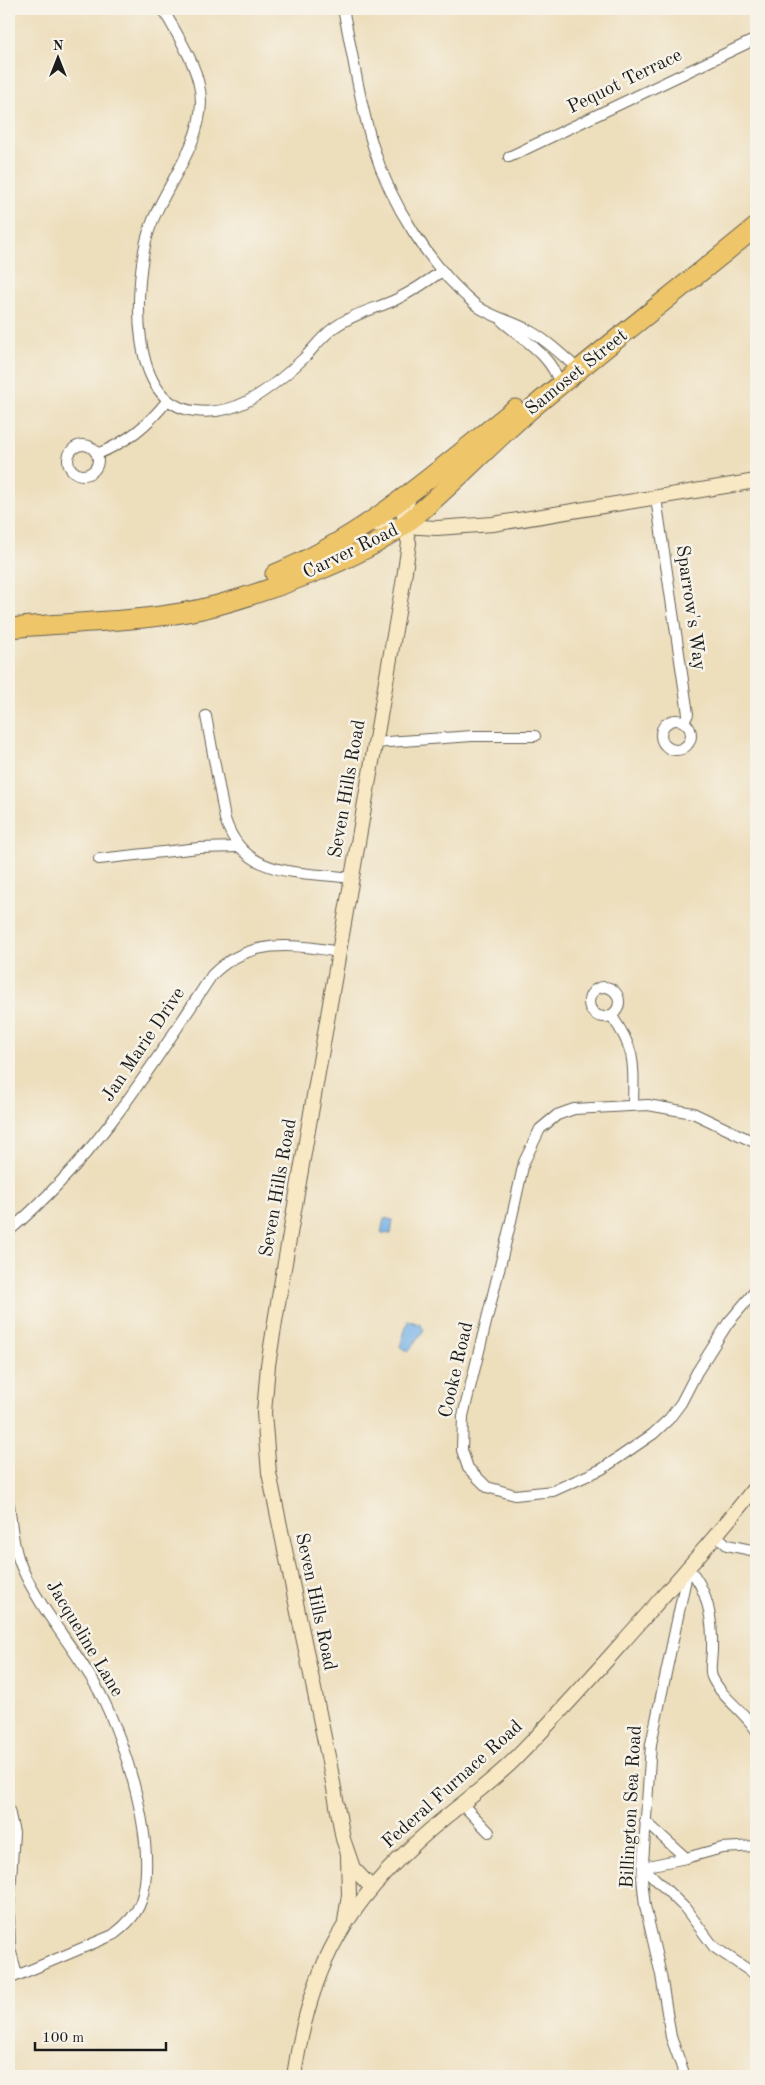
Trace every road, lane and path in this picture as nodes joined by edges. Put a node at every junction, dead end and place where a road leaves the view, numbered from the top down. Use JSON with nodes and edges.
{"nodes":[{"id":1,"x":163,"y":9,"type":"edge"},
{"id":2,"x":343,"y":9,"type":"edge"},
{"id":3,"x":756,"y":38,"type":"edge"},
{"id":4,"x":509,"y":157,"type":"dead end"},
{"id":5,"x":756,"y":213,"type":"edge"},
{"id":6,"x":756,"y":227,"type":"edge"},
{"id":7,"x":442,"y":271,"type":"junction"},
{"id":8,"x":492,"y":314,"type":"junction"},
{"id":9,"x":567,"y":373,"type":"junction"},
{"id":10,"x":167,"y":400,"type":"junction"},
{"id":11,"x":97,"y":454,"type":"dead end"},
{"id":12,"x":756,"y":481,"type":"edge"},
{"id":13,"x":410,"y":494,"type":"junction"},
{"id":14,"x":656,"y":498,"type":"junction"},
{"id":15,"x":368,"y":524,"type":"junction"},
{"id":16,"x":404,"y":525,"type":"junction"},
{"id":17,"x":9,"y":618,"type":"edge"},
{"id":18,"x":9,"y":628,"type":"edge"},
{"id":19,"x":206,"y":716,"type":"dead end"},
{"id":20,"x":684,"y":722,"type":"dead end"},
{"id":21,"x":535,"y":736,"type":"dead end"},
{"id":22,"x":374,"y":744,"type":"junction"},
{"id":23,"x":239,"y":847,"type":"junction"},
{"id":24,"x":99,"y":859,"type":"dead end"},
{"id":25,"x":352,"y":878,"type":"junction"},
{"id":26,"x":339,"y":952,"type":"junction"},
{"id":27,"x":611,"y":1015,"type":"dead end"},
{"id":28,"x":633,"y":1104,"type":"junction"},
{"id":29,"x":756,"y":1143,"type":"edge"},
{"id":30,"x":9,"y":1231,"type":"edge"},
{"id":31,"x":756,"y":1290,"type":"edge"},
{"id":32,"x":756,"y":1486,"type":"edge"},
{"id":33,"x":9,"y":1505,"type":"edge"},
{"id":34,"x":716,"y":1536,"type":"junction"},
{"id":35,"x":756,"y":1551,"type":"edge"},
{"id":36,"x":688,"y":1568,"type":"junction"},
{"id":37,"x":756,"y":1730,"type":"edge"},
{"id":38,"x":461,"y":1803,"type":"junction"},
{"id":39,"x":9,"y":1810,"type":"edge"},
{"id":40,"x":645,"y":1821,"type":"junction"},
{"id":41,"x":489,"y":1832,"type":"dead end"},
{"id":42,"x":756,"y":1846,"type":"edge"},
{"id":43,"x":348,"y":1857,"type":"junction"},
{"id":44,"x":686,"y":1858,"type":"junction"},
{"id":45,"x":643,"y":1868,"type":"junction"},
{"id":46,"x":376,"y":1883,"type":"junction"},
{"id":47,"x":9,"y":1908,"type":"edge"},
{"id":48,"x":9,"y":1916,"type":"edge"},
{"id":49,"x":344,"y":1925,"type":"junction"},
{"id":50,"x":756,"y":1975,"type":"edge"},
{"id":51,"x":13,"y":1977,"type":"edge"},
{"id":52,"x":294,"y":2076,"type":"edge"},
{"id":53,"x":685,"y":2076,"type":"edge"}],
"edges":[{"from":1,"to":10,"type":"street"},
{"from":2,"to":7,"type":"street"},
{"from":3,"to":4,"type":"street","name":"Pequot Terrace"},
{"from":5,"to":9,"type":"highway","name":"Samoset Street"},
{"from":6,"to":9,"type":"highway","name":"Samoset Street"},
{"from":7,"to":8,"type":"street"},
{"from":7,"to":10,"type":"street"},
{"from":8,"to":9,"type":"street"},
{"from":8,"to":9,"type":"street"},
{"from":9,"to":13,"type":"highway","name":"Samoset Street"},
{"from":9,"to":16,"type":"highway","name":"Samoset Street"},
{"from":10,"to":11,"type":"street"},
{"from":12,"to":14,"type":"street","name":"Carver Road"},
{"from":13,"to":15,"type":"highway","name":"Carver Road"},
{"from":13,"to":16,"type":"street","name":"Seven Hills Road"},
{"from":14,"to":16,"type":"street","name":"Carver Road"},
{"from":14,"to":20,"type":"street","name":"Sparrow's Way"},
{"from":15,"to":16,"type":"street"},
{"from":15,"to":17,"type":"highway","name":"Carver Road"},
{"from":16,"to":18,"type":"highway","name":"Carver Road"},
{"from":16,"to":22,"type":"street","name":"Seven Hills Road"},
{"from":19,"to":23,"type":"street"},
{"from":21,"to":22,"type":"street"},
{"from":22,"to":25,"type":"street","name":"Seven Hills Road"},
{"from":23,"to":24,"type":"street"},
{"from":23,"to":25,"type":"street"},
{"from":25,"to":26,"type":"street","name":"Seven Hills Road"},
{"from":26,"to":30,"type":"street","name":"Jan Marie Drive"},
{"from":26,"to":43,"type":"street","name":"Seven Hills Road"},
{"from":27,"to":28,"type":"street"},
{"from":28,"to":29,"type":"street","name":"Cooke Road"},
{"from":28,"to":31,"type":"street","name":"Cooke Road"},
{"from":32,"to":34,"type":"street","name":"Federal Furnace Road"},
{"from":33,"to":51,"type":"street","name":"Jacqueline Lane"},
{"from":34,"to":35,"type":"street"},
{"from":34,"to":36,"type":"street","name":"Federal Furnace Road"},
{"from":36,"to":37,"type":"street"},
{"from":36,"to":38,"type":"street","name":"Federal Furnace Road"},
{"from":36,"to":40,"type":"street","name":"Billington Sea Road"},
{"from":38,"to":41,"type":"street"},
{"from":38,"to":46,"type":"street","name":"Federal Furnace Road"},
{"from":39,"to":47,"type":"street"},
{"from":40,"to":44,"type":"street"},
{"from":40,"to":45,"type":"street","name":"Billington Sea Road"},
{"from":42,"to":44,"type":"street"},
{"from":43,"to":46,"type":"street"},
{"from":43,"to":49,"type":"street","name":"Seven Hills Road"},
{"from":44,"to":45,"type":"street"},
{"from":45,"to":50,"type":"street"},
{"from":45,"to":53,"type":"street","name":"Billington Sea Road"},
{"from":46,"to":49,"type":"street","name":"Federal Furnace Road"},
{"from":48,"to":51,"type":"street"},
{"from":49,"to":52,"type":"street","name":"Federal Furnace Road"}]}
